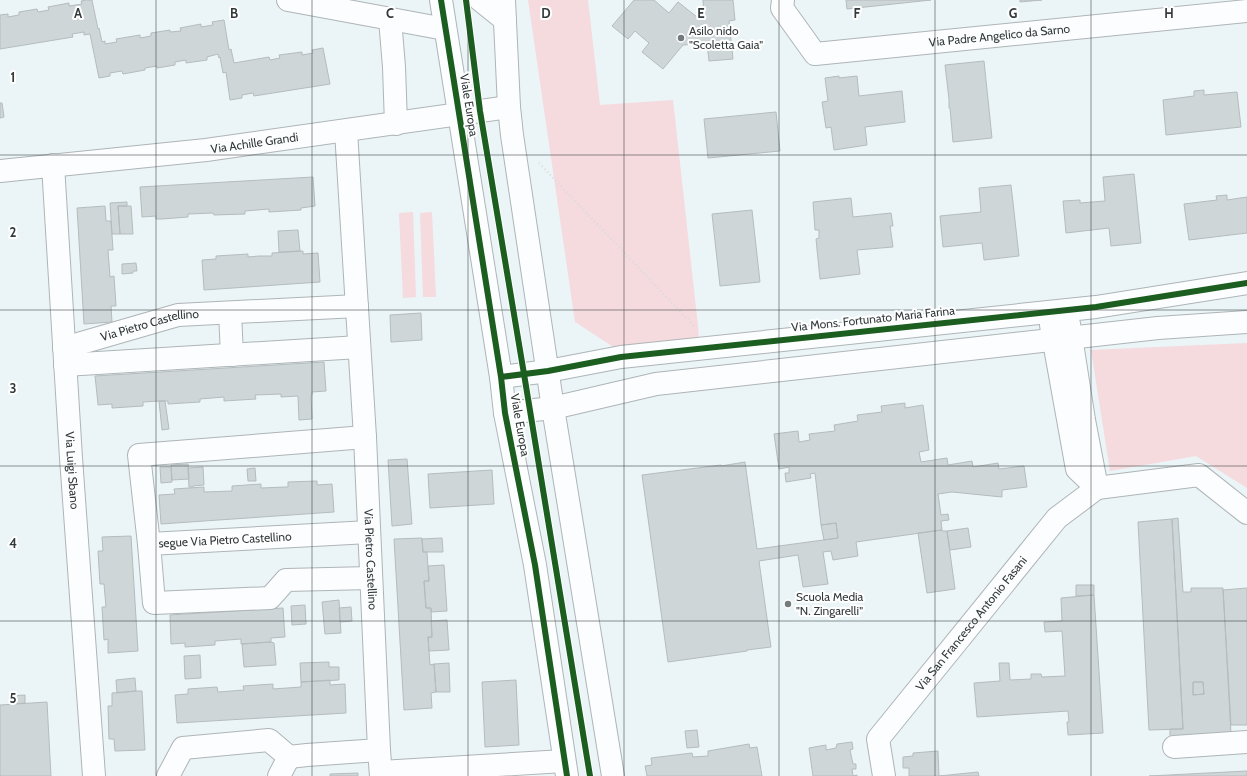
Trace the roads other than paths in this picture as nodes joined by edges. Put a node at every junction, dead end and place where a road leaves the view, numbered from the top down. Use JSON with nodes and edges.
{"nodes":[{"id":1,"x":288,"y":0,"type":"edge"},
{"id":2,"x":441,"y":0,"type":"edge"},
{"id":3,"x":480,"y":0,"type":"edge"},
{"id":4,"x":783,"y":0,"type":"edge"},
{"id":5,"x":505,"y":10,"type":"edge"},
{"id":6,"x":1247,"y":11,"type":"edge"},
{"id":7,"x":390,"y":19,"type":"junction"},
{"id":8,"x":445,"y":29,"type":"junction"},
{"id":9,"x":509,"y":107,"type":"junction"},
{"id":10,"x":460,"y":114,"type":"junction"},
{"id":11,"x":396,"y":124,"type":"junction"},
{"id":12,"x":346,"y":131,"type":"junction"},
{"id":13,"x":53,"y":165,"type":"junction"},
{"id":14,"x":0,"y":171,"type":"edge"},
{"id":15,"x":1247,"y":283,"type":"edge"},
{"id":16,"x":357,"y":306,"type":"junction"},
{"id":17,"x":1058,"y":311,"type":"junction"},
{"id":18,"x":230,"y":312,"type":"junction"},
{"id":19,"x":1247,"y":322,"type":"edge"},
{"id":20,"x":1062,"y":338,"type":"junction"},
{"id":21,"x":359,"y":346,"type":"junction"},
{"id":22,"x":232,"y":355,"type":"junction"},
{"id":23,"x":65,"y":357,"type":"junction"},
{"id":24,"x":548,"y":371,"type":"junction"},
{"id":25,"x":501,"y":377,"type":"junction"},
{"id":26,"x":553,"y":408,"type":"junction"},
{"id":27,"x":505,"y":413,"type":"junction"},
{"id":28,"x":365,"y":437,"type":"junction"},
{"id":29,"x":1097,"y":488,"type":"junction"},
{"id":30,"x":1247,"y":512,"type":"edge"},
{"id":31,"x":369,"y":532,"type":"junction"},
{"id":32,"x":149,"y":544,"type":"junction"},
{"id":33,"x":371,"y":578,"type":"junction"},
{"id":34,"x":1247,"y":742,"type":"edge"},
{"id":35,"x":1174,"y":747,"type":"dead end"},
{"id":36,"x":379,"y":750,"type":"junction"},
{"id":37,"x":289,"y":757,"type":"junction"},
{"id":38,"x":566,"y":768,"type":"edge"},
{"id":39,"x":381,"y":774,"type":"edge"},
{"id":40,"x":94,"y":776,"type":"edge"},
{"id":41,"x":168,"y":776,"type":"edge"},
{"id":42,"x":279,"y":776,"type":"edge"},
{"id":43,"x":613,"y":776,"type":"edge"},
{"id":44,"x":884,"y":776,"type":"edge"}],
"edges":[{"from":1,"to":7,"type":"street"},
{"from":2,"to":8,"type":"street","name":"Viale Europa"},
{"from":3,"to":5,"type":"street"},
{"from":4,"to":6,"type":"street","name":"Via Padre Angelico da Sarno"},
{"from":5,"to":9,"type":"street"},
{"from":7,"to":8,"type":"street"},
{"from":7,"to":11,"type":"street"},
{"from":8,"to":10,"type":"street","name":"Viale Europa"},
{"from":9,"to":10,"type":"street","name":"Via Achille Grandi"},
{"from":9,"to":24,"type":"street"},
{"from":10,"to":11,"type":"street","name":"Via Achille Grandi"},
{"from":10,"to":25,"type":"street","name":"Viale Europa"},
{"from":11,"to":12,"type":"street","name":"Via Achille Grandi"},
{"from":12,"to":13,"type":"street","name":"Via Achille Grandi"},
{"from":12,"to":16,"type":"street","name":"Via Pietro Castellino"},
{"from":13,"to":14,"type":"street","name":"Via Achille Grandi"},
{"from":13,"to":23,"type":"street","name":"Via Luigi Sbano"},
{"from":15,"to":17,"type":"street","name":"Via Mons. Fortunato Maria Farina"},
{"from":16,"to":18,"type":"street","name":"Via Pietro Castellino"},
{"from":16,"to":21,"type":"street","name":"Via Pietro Castellino"},
{"from":17,"to":20,"type":"street"},
{"from":17,"to":24,"type":"street","name":"Via Mons. Fortunato Maria Farina"},
{"from":18,"to":22,"type":"street"},
{"from":18,"to":23,"type":"street","name":"Via Pietro Castellino"},
{"from":19,"to":20,"type":"street"},
{"from":20,"to":26,"type":"street"},
{"from":20,"to":29,"type":"street"},
{"from":21,"to":22,"type":"street","name":"Via Pietro Castellino"},
{"from":21,"to":28,"type":"street","name":"Via Pietro Castellino"},
{"from":22,"to":23,"type":"street","name":"Via Pietro Castellino"},
{"from":23,"to":40,"type":"street","name":"Via Luigi Sbano"},
{"from":24,"to":25,"type":"street","name":"Via Mons. Fortunato Maria Farina"},
{"from":24,"to":26,"type":"street"},
{"from":25,"to":27,"type":"street","name":"Viale Europa"},
{"from":26,"to":27,"type":"street"},
{"from":26,"to":43,"type":"street"},
{"from":27,"to":38,"type":"street","name":"Viale Europa"},
{"from":28,"to":31,"type":"street","name":"Via Pietro Castellino"},
{"from":28,"to":32,"type":"street"},
{"from":29,"to":30,"type":"street"},
{"from":29,"to":44,"type":"street","name":"Via San Francesco Antonio Fasani"},
{"from":31,"to":32,"type":"street","name":"segue Via Pietro Castellino"},
{"from":31,"to":33,"type":"street","name":"Via Pietro Castellino"},
{"from":32,"to":33,"type":"street","name":"segue Via Pietro Castellino"},
{"from":33,"to":36,"type":"street","name":"Via Pietro Castellino"},
{"from":34,"to":35,"type":"street"},
{"from":36,"to":37,"type":"street"},
{"from":36,"to":39,"type":"street","name":"Via Pietro Castellino"},
{"from":37,"to":41,"type":"street"},
{"from":37,"to":42,"type":"street"},
{"from":38,"to":39,"type":"street","name":"Via Pietro Castellino"}]}
